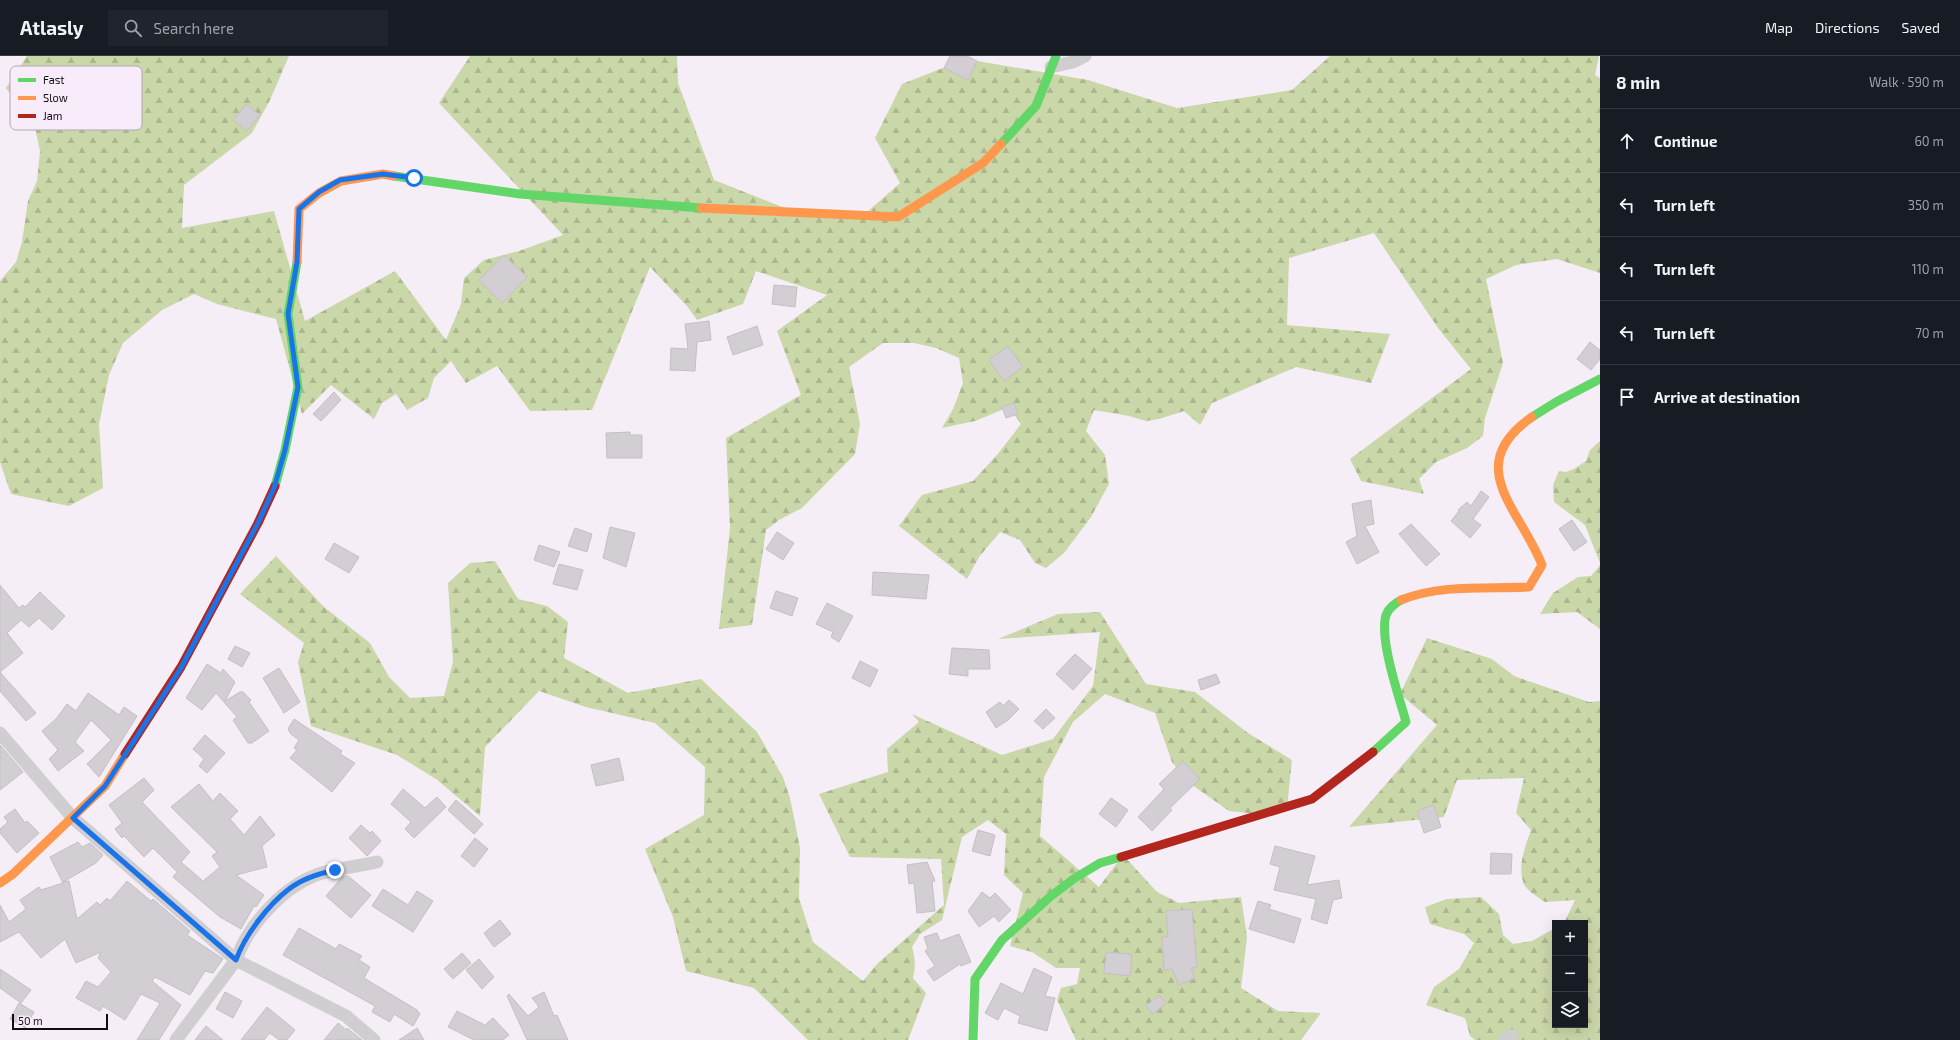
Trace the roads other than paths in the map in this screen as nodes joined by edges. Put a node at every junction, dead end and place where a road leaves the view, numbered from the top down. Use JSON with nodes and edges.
{"nodes":[{"id":1,"x":1084,"y":56,"type":"edge"},
{"id":2,"x":1054,"y":62,"type":"edge"},
{"id":3,"x":1600,"y":378,"type":"edge"},
{"id":4,"x":0,"y":733,"type":"edge"},
{"id":5,"x":73,"y":818,"type":"junction"},
{"id":6,"x":377,"y":862,"type":"dead end"},
{"id":7,"x":0,"y":883,"type":"edge"},
{"id":8,"x":236,"y":960,"type":"junction"},
{"id":9,"x":176,"y":1040,"type":"edge"},
{"id":10,"x":374,"y":1040,"type":"edge"},
{"id":11,"x":973,"y":1040,"type":"edge"}],
"edges":[{"from":1,"to":2,"type":"street"},
{"from":2,"to":5,"type":"street"},
{"from":3,"to":11,"type":"street"},
{"from":4,"to":5,"type":"street"},
{"from":5,"to":7,"type":"street"},
{"from":5,"to":8,"type":"street"},
{"from":6,"to":8,"type":"street"},
{"from":8,"to":9,"type":"street"},
{"from":8,"to":10,"type":"street"}]}
